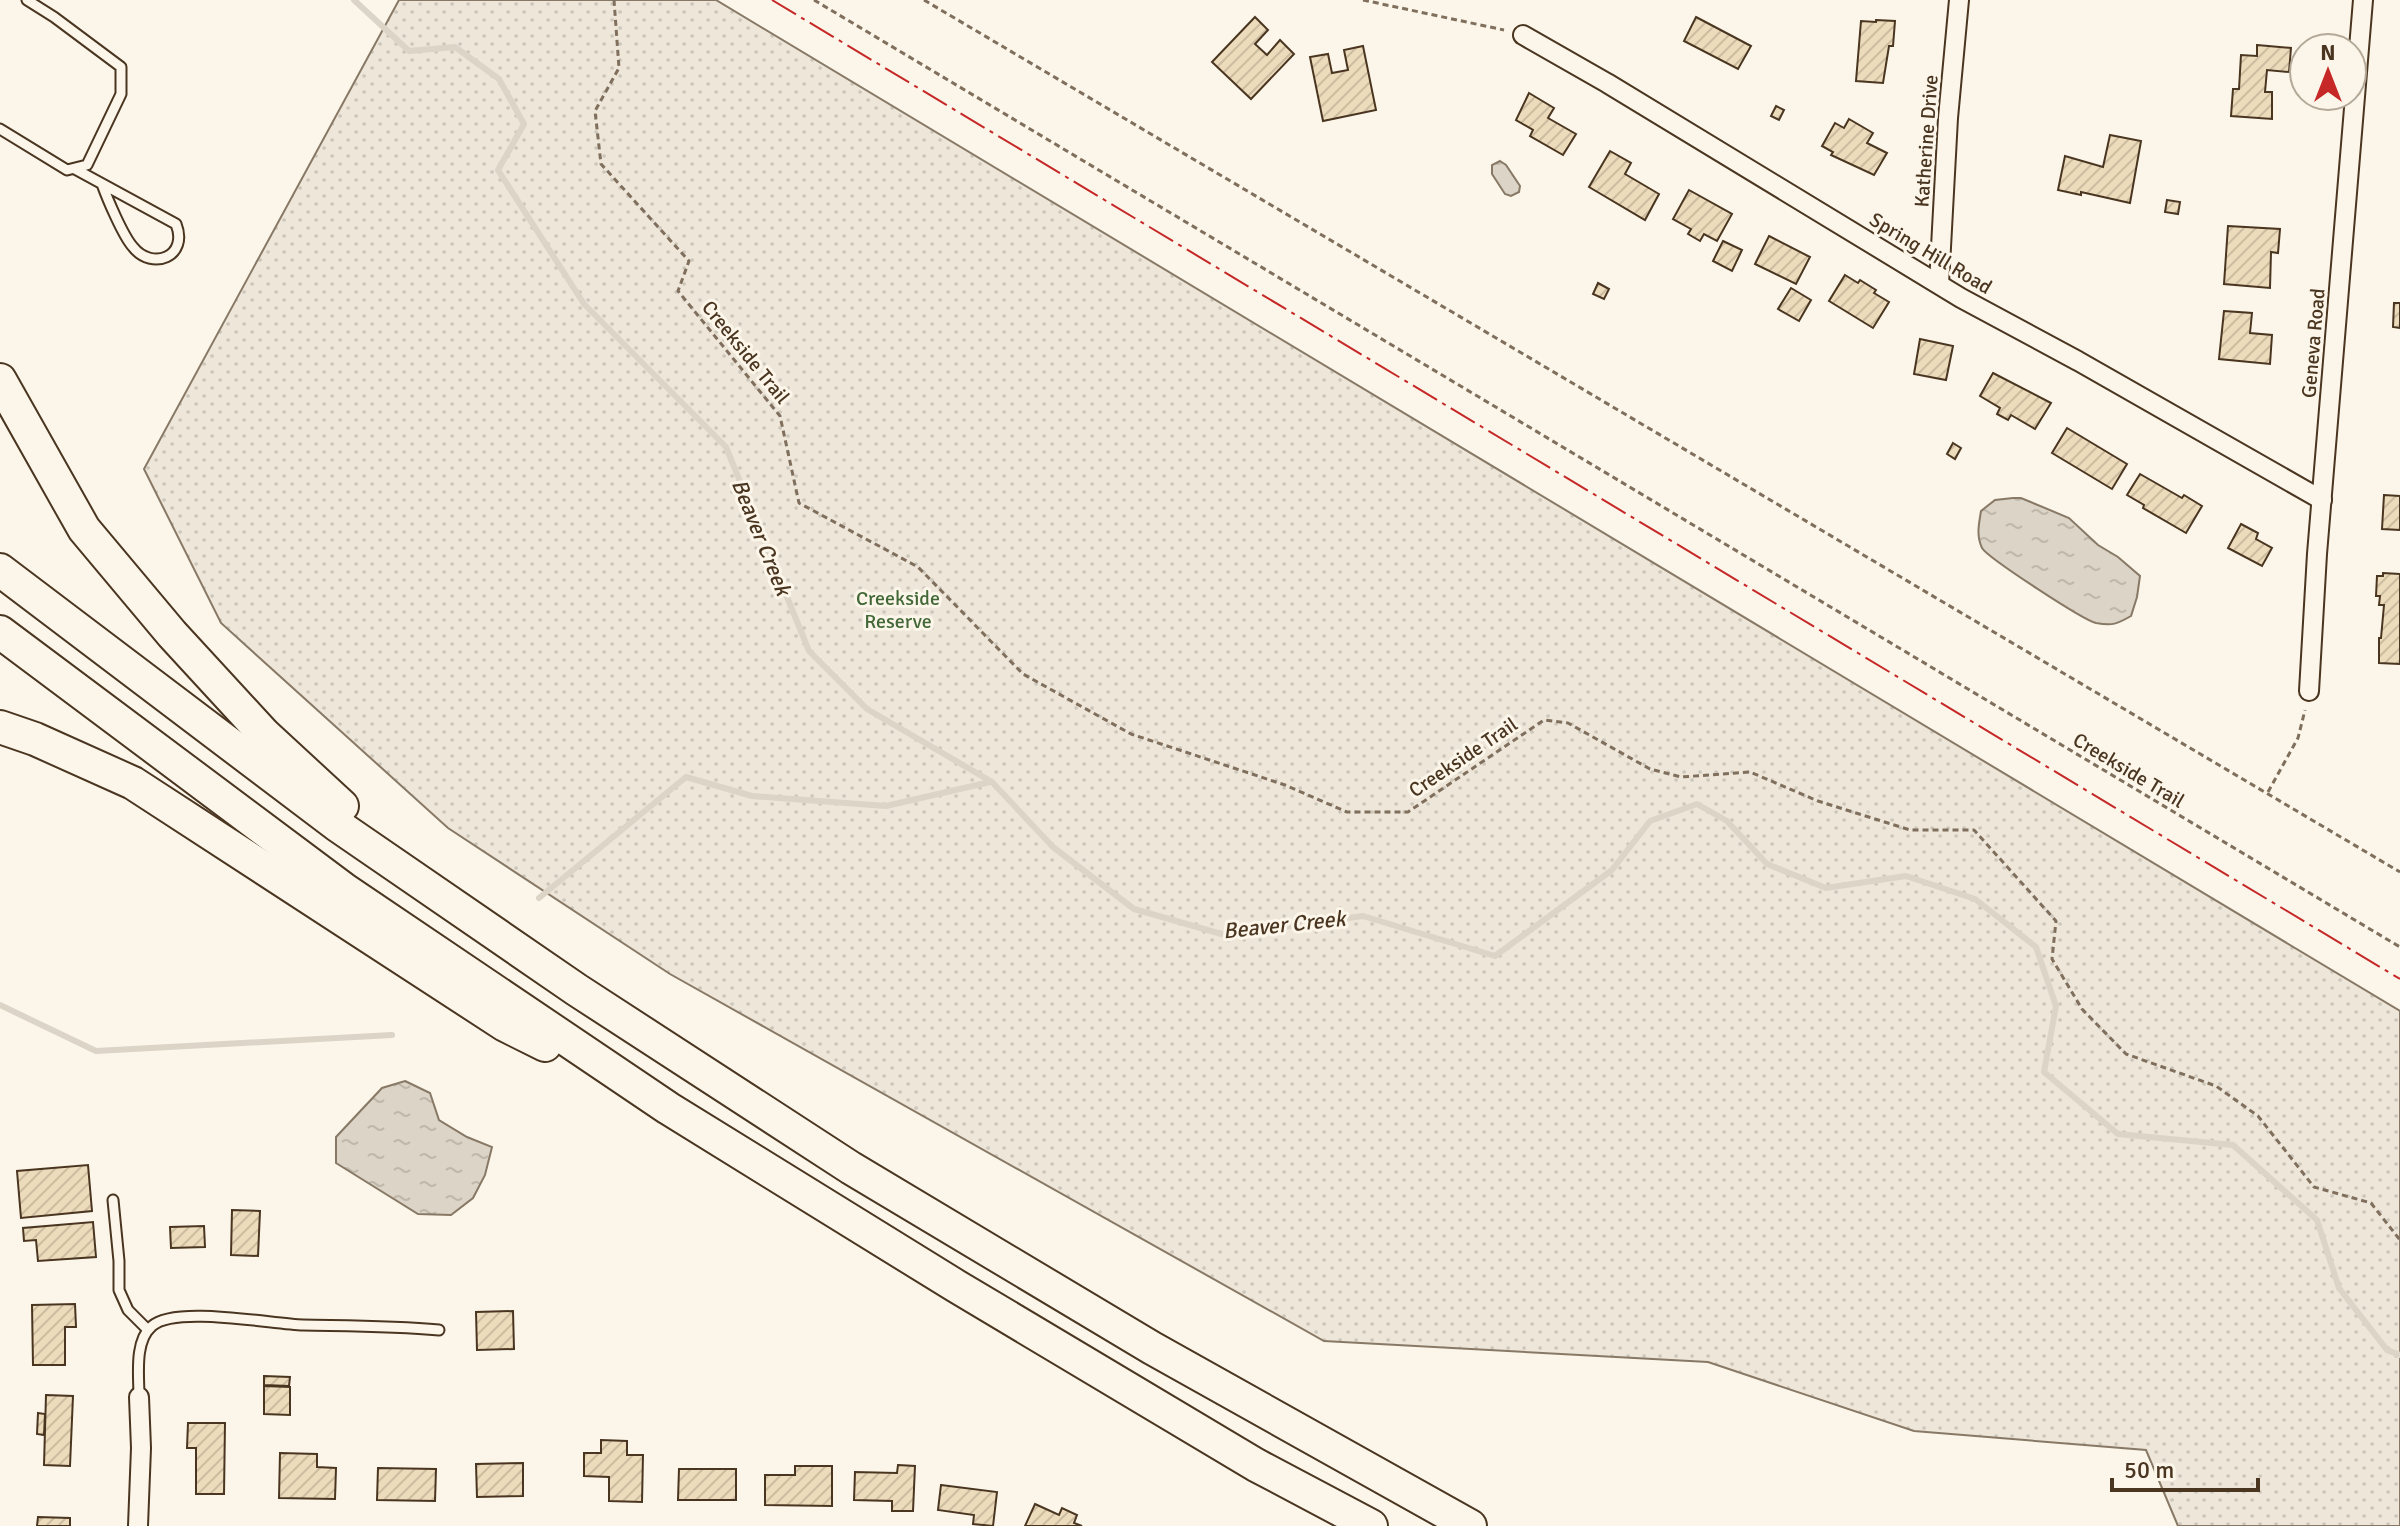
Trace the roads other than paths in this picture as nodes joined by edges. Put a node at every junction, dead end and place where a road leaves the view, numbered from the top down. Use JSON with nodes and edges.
{"nodes":[{"id":1,"x":27,"y":0,"type":"edge"},
{"id":2,"x":1959,"y":0,"type":"edge"},
{"id":3,"x":2363,"y":0,"type":"edge"},
{"id":4,"x":1523,"y":35,"type":"road end"},
{"id":5,"x":0,"y":129,"type":"edge"},
{"id":6,"x":75,"y":169,"type":"junction"},
{"id":7,"x":102,"y":184,"type":"junction"},
{"id":8,"x":1939,"y":284,"type":"junction"},
{"id":9,"x":0,"y":380,"type":"edge"},
{"id":10,"x":2322,"y":500,"type":"junction"},
{"id":11,"x":0,"y":570,"type":"edge"},
{"id":12,"x":0,"y":632,"type":"edge"},
{"id":13,"x":2309,"y":691,"type":"road end"},
{"id":14,"x":0,"y":727,"type":"edge"},
{"id":15,"x":472,"y":918,"type":"junction"},
{"id":16,"x":668,"y":1108,"type":"junction"},
{"id":17,"x":113,"y":1200,"type":"dead end"},
{"id":18,"x":148,"y":1330,"type":"junction"},
{"id":19,"x":439,"y":1330,"type":"dead end"},
{"id":20,"x":139,"y":1397,"type":"joint"},
{"id":21,"x":138,"y":1526,"type":"edge"},
{"id":22,"x":1371,"y":1526,"type":"edge"},
{"id":23,"x":1470,"y":1526,"type":"edge"}],
"edges":[{"from":1,"to":6,"type":"lane"},
{"from":2,"to":8,"type":"street","name":"Katherine Drive"},
{"from":3,"to":10,"type":"street","name":"Geneva Road"},
{"from":4,"to":8,"type":"street","name":"Spring Hill Road"},
{"from":5,"to":6,"type":"lane"},
{"from":6,"to":7,"type":"lane"},
{"from":7,"to":7,"type":"lane"},
{"from":8,"to":10,"type":"street","name":"Spring Hill Road"},
{"from":9,"to":15,"type":"highway"},
{"from":10,"to":13,"type":"street","name":"Geneva Road"},
{"from":11,"to":15,"type":"highway"},
{"from":12,"to":16,"type":"highway"},
{"from":14,"to":16,"type":"highway"},
{"from":15,"to":23,"type":"highway"},
{"from":16,"to":22,"type":"highway"},
{"from":17,"to":18,"type":"lane"},
{"from":18,"to":19,"type":"lane"},
{"from":18,"to":20,"type":"lane"},
{"from":20,"to":21,"type":"street"}]}
